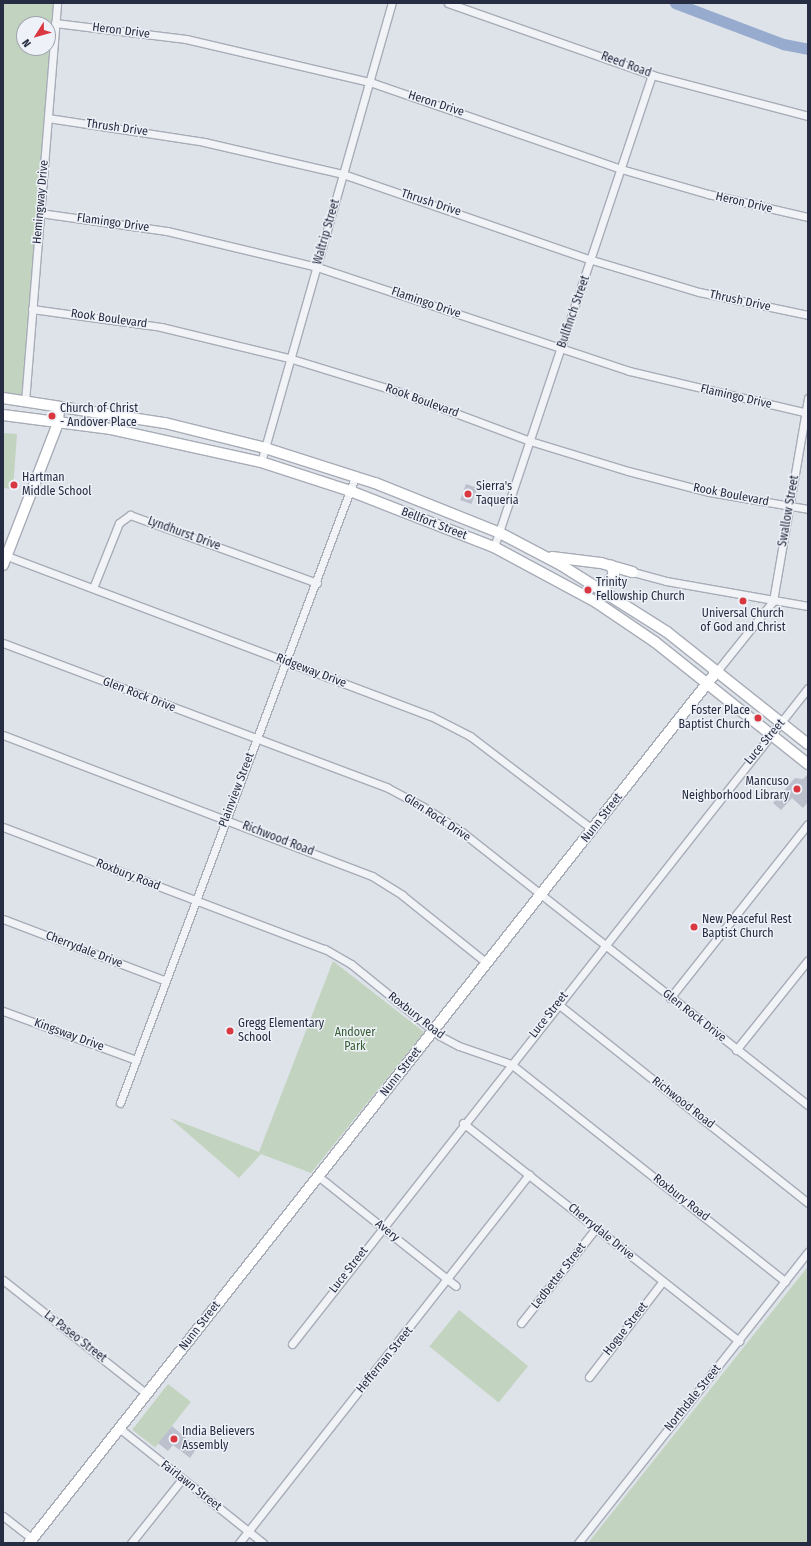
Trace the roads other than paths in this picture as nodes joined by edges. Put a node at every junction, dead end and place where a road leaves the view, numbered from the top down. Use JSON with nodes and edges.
{"nodes":[{"id":1,"x":57,"y":3,"type":"edge"},
{"id":2,"x":392,"y":3,"type":"edge"},
{"id":3,"x":448,"y":3,"type":"edge"},
{"id":4,"x":56,"y":16,"type":"edge"},
{"id":5,"x":56,"y":23,"type":"edge"},
{"id":6,"x":53,"y":56,"type":"edge"},
{"id":7,"x":652,"y":75,"type":"junction"},
{"id":8,"x":370,"y":82,"type":"junction"},
{"id":9,"x":808,"y":116,"type":"edge"},
{"id":10,"x":48,"y":118,"type":"junction"},
{"id":11,"x":621,"y":169,"type":"junction"},
{"id":12,"x":343,"y":174,"type":"junction"},
{"id":13,"x":40,"y":213,"type":"junction"},
{"id":14,"x":808,"y":217,"type":"edge"},
{"id":15,"x":592,"y":260,"type":"junction"},
{"id":16,"x":317,"y":267,"type":"junction"},
{"id":17,"x":32,"y":308,"type":"junction"},
{"id":18,"x":808,"y":315,"type":"edge"},
{"id":19,"x":560,"y":351,"type":"junction"},
{"id":20,"x":292,"y":359,"type":"junction"},
{"id":21,"x":3,"y":398,"type":"edge"},
{"id":22,"x":808,"y":398,"type":"edge"},
{"id":23,"x":25,"y":402,"type":"junction"},
{"id":24,"x":59,"y":407,"type":"junction"},
{"id":25,"x":807,"y":413,"type":"edge"},
{"id":26,"x":3,"y":415,"type":"edge"},
{"id":27,"x":58,"y":423,"type":"junction"},
{"id":28,"x":164,"y":423,"type":"junction"},
{"id":29,"x":160,"y":438,"type":"junction"},
{"id":30,"x":530,"y":441,"type":"junction"},
{"id":31,"x":265,"y":448,"type":"junction"},
{"id":32,"x":261,"y":462,"type":"junction"},
{"id":33,"x":355,"y":477,"type":"junction"},
{"id":34,"x":350,"y":491,"type":"junction"},
{"id":35,"x":790,"y":507,"type":"junction"},
{"id":36,"x":808,"y":509,"type":"edge"},
{"id":37,"x":500,"y":533,"type":"junction"},
{"id":38,"x":494,"y":547,"type":"junction"},
{"id":39,"x":540,"y":555,"type":"junction"},
{"id":40,"x":5,"y":560,"type":"edge"},
{"id":41,"x":611,"y":565,"type":"junction"},
{"id":42,"x":633,"y":572,"type":"junction"},
{"id":43,"x":612,"y":579,"type":"junction"},
{"id":44,"x":317,"y":583,"type":"junction"},
{"id":45,"x":93,"y":588,"type":"junction"},
{"id":46,"x":603,"y":591,"type":"junction"},
{"id":47,"x":773,"y":601,"type":"junction"},
{"id":48,"x":596,"y":602,"type":"junction"},
{"id":49,"x":808,"y":606,"type":"edge"},
{"id":50,"x":3,"y":644,"type":"edge"},
{"id":51,"x":287,"y":662,"type":"junction"},
{"id":52,"x":717,"y":672,"type":"junction"},
{"id":53,"x":708,"y":683,"type":"junction"},
{"id":54,"x":808,"y":688,"type":"edge"},
{"id":55,"x":781,"y":723,"type":"junction"},
{"id":56,"x":3,"y":735,"type":"edge"},
{"id":57,"x":771,"y":735,"type":"junction"},
{"id":58,"x":256,"y":739,"type":"junction"},
{"id":59,"x":808,"y":744,"type":"edge"},
{"id":60,"x":808,"y":764,"type":"edge"},
{"id":61,"x":226,"y":819,"type":"junction"},
{"id":62,"x":808,"y":824,"type":"edge"},
{"id":63,"x":3,"y":827,"type":"edge"},
{"id":64,"x":592,"y":829,"type":"junction"},
{"id":65,"x":541,"y":895,"type":"junction"},
{"id":66,"x":196,"y":900,"type":"junction"},
{"id":67,"x":3,"y":919,"type":"edge"},
{"id":68,"x":604,"y":945,"type":"junction"},
{"id":69,"x":808,"y":960,"type":"edge"},
{"id":70,"x":487,"y":963,"type":"junction"},
{"id":71,"x":166,"y":981,"type":"junction"},
{"id":72,"x":670,"y":998,"type":"junction"},
{"id":73,"x":558,"y":1004,"type":"junction"},
{"id":74,"x":3,"y":1011,"type":"edge"},
{"id":75,"x":434,"y":1030,"type":"junction"},
{"id":76,"x":736,"y":1050,"type":"junction"},
{"id":77,"x":136,"y":1060,"type":"junction"},
{"id":78,"x":510,"y":1064,"type":"junction"},
{"id":79,"x":807,"y":1101,"type":"edge"},
{"id":80,"x":120,"y":1103,"type":"dead end"},
{"id":81,"x":463,"y":1123,"type":"junction"},
{"id":82,"x":529,"y":1174,"type":"junction"},
{"id":83,"x":318,"y":1176,"type":"junction"},
{"id":84,"x":808,"y":1202,"type":"edge"},
{"id":85,"x":383,"y":1227,"type":"junction"},
{"id":86,"x":596,"y":1228,"type":"junction"},
{"id":87,"x":808,"y":1252,"type":"edge"},
{"id":88,"x":3,"y":1280,"type":"edge"},
{"id":89,"x":448,"y":1280,"type":"junction"},
{"id":90,"x":663,"y":1281,"type":"junction"},
{"id":91,"x":785,"y":1281,"type":"junction"},
{"id":92,"x":456,"y":1286,"type":"dead end"},
{"id":93,"x":521,"y":1324,"type":"dead end"},
{"id":94,"x":739,"y":1341,"type":"junction"},
{"id":95,"x":292,"y":1344,"type":"dead end"},
{"id":96,"x":588,"y":1377,"type":"dead end"},
{"id":97,"x":147,"y":1394,"type":"junction"},
{"id":98,"x":119,"y":1428,"type":"junction"},
{"id":99,"x":182,"y":1479,"type":"junction"},
{"id":100,"x":3,"y":1516,"type":"edge"},
{"id":101,"x":248,"y":1531,"type":"junction"},
{"id":102,"x":30,"y":1541,"type":"edge"},
{"id":103,"x":131,"y":1543,"type":"edge"},
{"id":104,"x":239,"y":1543,"type":"edge"},
{"id":105,"x":263,"y":1543,"type":"edge"},
{"id":106,"x":578,"y":1543,"type":"edge"}],
"edges":[{"from":1,"to":4,"type":"street","name":"Hemingway Drive"},
{"from":2,"to":8,"type":"street","name":"Waltrip Street"},
{"from":3,"to":7,"type":"street","name":"Reed Road"},
{"from":5,"to":8,"type":"street","name":"Heron Drive"},
{"from":6,"to":10,"type":"street","name":"Hemingway Drive"},
{"from":7,"to":9,"type":"street","name":"Reed Road"},
{"from":7,"to":11,"type":"street","name":"Bullfinch Street"},
{"from":8,"to":11,"type":"street","name":"Heron Drive"},
{"from":8,"to":12,"type":"street","name":"Waltrip Street"},
{"from":10,"to":12,"type":"street","name":"Thrush Drive"},
{"from":10,"to":13,"type":"street","name":"Hemingway Drive"},
{"from":11,"to":14,"type":"street","name":"Heron Drive"},
{"from":11,"to":15,"type":"street","name":"Bullfinch Street"},
{"from":12,"to":15,"type":"street","name":"Thrush Drive"},
{"from":12,"to":16,"type":"street","name":"Waltrip Street"},
{"from":13,"to":16,"type":"street","name":"Flamingo Drive"},
{"from":13,"to":17,"type":"street","name":"Hemingway Drive"},
{"from":15,"to":18,"type":"street","name":"Thrush Drive"},
{"from":15,"to":19,"type":"street","name":"Bullfinch Street"},
{"from":16,"to":19,"type":"street","name":"Flamingo Drive"},
{"from":16,"to":20,"type":"street","name":"Waltrip Street"},
{"from":17,"to":20,"type":"street","name":"Rook Boulevard"},
{"from":17,"to":23,"type":"street","name":"Hemingway Drive"},
{"from":19,"to":25,"type":"street","name":"Flamingo Drive"},
{"from":19,"to":30,"type":"street","name":"Bullfinch Street"},
{"from":20,"to":30,"type":"street","name":"Rook Boulevard"},
{"from":20,"to":31,"type":"street","name":"Waltrip Street"},
{"from":21,"to":23,"type":"main road","name":"Bellfort Street"},
{"from":22,"to":25,"type":"street","name":"Swallow Street"},
{"from":23,"to":24,"type":"main road","name":"Bellfort Street"},
{"from":24,"to":27,"type":"main road"},
{"from":24,"to":28,"type":"main road","name":"Bellfort Street"},
{"from":25,"to":35,"type":"street","name":"Swallow Street"},
{"from":26,"to":27,"type":"main road","name":"Bellfort Street"},
{"from":27,"to":29,"type":"main road","name":"Bellfort Street"},
{"from":27,"to":40,"type":"main road"},
{"from":28,"to":29,"type":"main road"},
{"from":28,"to":31,"type":"main road","name":"Bellfort Street"},
{"from":29,"to":32,"type":"main road","name":"Bellfort Street"},
{"from":30,"to":35,"type":"street","name":"Rook Boulevard"},
{"from":30,"to":37,"type":"street","name":"Bullfinch Street"},
{"from":31,"to":32,"type":"street","name":"Waltrip Street"},
{"from":31,"to":33,"type":"main road","name":"Bellfort Street"},
{"from":32,"to":34,"type":"main road","name":"Bellfort Street"},
{"from":33,"to":34,"type":"street","name":"Plainview Street"},
{"from":33,"to":37,"type":"main road","name":"Bellfort Street"},
{"from":34,"to":38,"type":"main road","name":"Bellfort Street"},
{"from":34,"to":44,"type":"street","name":"Plainview Street"},
{"from":35,"to":36,"type":"street","name":"Rook Boulevard"},
{"from":35,"to":47,"type":"street","name":"Swallow Street"},
{"from":37,"to":38,"type":"street","name":"Bullfinch Street"},
{"from":37,"to":39,"type":"main road","name":"Bellfort Street"},
{"from":38,"to":48,"type":"main road","name":"Bellfort Street"},
{"from":39,"to":41,"type":"main road"},
{"from":39,"to":46,"type":"main road","name":"Bellfort Street"},
{"from":40,"to":45,"type":"street","name":"Ridgeway Drive"},
{"from":41,"to":42,"type":"main road"},
{"from":41,"to":43,"type":"main road"},
{"from":42,"to":43,"type":"main road"},
{"from":42,"to":47,"type":"street"},
{"from":43,"to":46,"type":"main road"},
{"from":44,"to":45,"type":"street","name":"Lyndhurst Drive"},
{"from":44,"to":51,"type":"street","name":"Plainview Street"},
{"from":45,"to":51,"type":"street","name":"Ridgeway Drive"},
{"from":46,"to":48,"type":"main road"},
{"from":46,"to":52,"type":"main road","name":"Bellfort Street"},
{"from":47,"to":49,"type":"street"},
{"from":47,"to":52,"type":"street","name":"Nunn Street"},
{"from":48,"to":53,"type":"main road","name":"Bellfort Street"},
{"from":50,"to":58,"type":"street","name":"Glen Rock Drive"},
{"from":51,"to":58,"type":"street","name":"Plainview Street"},
{"from":51,"to":64,"type":"street","name":"Ridgeway Drive"},
{"from":52,"to":53,"type":"main road","name":"Nunn Street"},
{"from":52,"to":55,"type":"main road","name":"Bellfort Street"},
{"from":53,"to":57,"type":"main road","name":"Bellfort Street"},
{"from":53,"to":64,"type":"main road","name":"Nunn Street"},
{"from":54,"to":55,"type":"street","name":"Luce Street"},
{"from":55,"to":57,"type":"street","name":"Luce Street"},
{"from":55,"to":59,"type":"main road","name":"Bellfort Street"},
{"from":56,"to":61,"type":"street","name":"Richwood Road"},
{"from":57,"to":60,"type":"main road","name":"Bellfort Street"},
{"from":57,"to":68,"type":"street","name":"Luce Street"},
{"from":58,"to":61,"type":"street","name":"Plainview Street"},
{"from":58,"to":65,"type":"street","name":"Glen Rock Drive"},
{"from":61,"to":66,"type":"street","name":"Plainview Street"},
{"from":61,"to":70,"type":"street","name":"Richwood Road"},
{"from":62,"to":72,"type":"street"},
{"from":63,"to":66,"type":"street","name":"Roxbury Road"},
{"from":64,"to":65,"type":"main road","name":"Nunn Street"},
{"from":65,"to":68,"type":"street","name":"Glen Rock Drive"},
{"from":65,"to":70,"type":"main road","name":"Nunn Street"},
{"from":66,"to":71,"type":"street","name":"Plainview Street"},
{"from":66,"to":75,"type":"street","name":"Roxbury Road"},
{"from":67,"to":71,"type":"street","name":"Cherrydale Drive"},
{"from":68,"to":72,"type":"street","name":"Glen Rock Drive"},
{"from":68,"to":73,"type":"street","name":"Luce Street"},
{"from":69,"to":76,"type":"street"},
{"from":70,"to":75,"type":"main road","name":"Nunn Street"},
{"from":71,"to":77,"type":"street","name":"Plainview Street"},
{"from":72,"to":76,"type":"street","name":"Glen Rock Drive"},
{"from":73,"to":78,"type":"street","name":"Luce Street"},
{"from":73,"to":84,"type":"street","name":"Richwood Road"},
{"from":74,"to":77,"type":"street","name":"Kingsway Drive"},
{"from":75,"to":78,"type":"street","name":"Roxbury Road"},
{"from":75,"to":83,"type":"main road","name":"Nunn Street"},
{"from":76,"to":79,"type":"street","name":"Glen Rock Drive"},
{"from":77,"to":80,"type":"street","name":"Plainview Street"},
{"from":78,"to":81,"type":"street","name":"Luce Street"},
{"from":78,"to":91,"type":"street","name":"Roxbury Road"},
{"from":81,"to":82,"type":"street","name":"Cherrydale Drive"},
{"from":81,"to":85,"type":"street","name":"Luce Street"},
{"from":82,"to":86,"type":"street","name":"Cherrydale Drive"},
{"from":82,"to":89,"type":"street","name":"Heffernan Street"},
{"from":83,"to":85,"type":"street","name":"Avery"},
{"from":83,"to":97,"type":"main road","name":"Nunn Street"},
{"from":85,"to":89,"type":"street","name":"Avery"},
{"from":85,"to":95,"type":"street","name":"Luce Street"},
{"from":86,"to":90,"type":"street","name":"Cherrydale Drive"},
{"from":86,"to":93,"type":"street","name":"Ledbetter Street"},
{"from":87,"to":91,"type":"street","name":"Northdale Street"},
{"from":88,"to":97,"type":"street","name":"La Paseo Street"},
{"from":89,"to":92,"type":"street","name":"Avery"},
{"from":89,"to":101,"type":"street","name":"Heffernan Street"},
{"from":90,"to":94,"type":"street","name":"Cherrydale Drive"},
{"from":90,"to":96,"type":"street","name":"Hogue Street"},
{"from":91,"to":94,"type":"street","name":"Northdale Street"},
{"from":94,"to":106,"type":"street","name":"Northdale Street"},
{"from":97,"to":98,"type":"main road","name":"Nunn Street"},
{"from":98,"to":99,"type":"street","name":"Fairlawn Street"},
{"from":98,"to":102,"type":"main road","name":"Nunn Street"},
{"from":99,"to":101,"type":"street","name":"Fairlawn Street"},
{"from":99,"to":103,"type":"street"},
{"from":100,"to":102,"type":"street"},
{"from":101,"to":104,"type":"street","name":"Heffernan Street"},
{"from":101,"to":105,"type":"street","name":"Fairlawn Street"}]}
